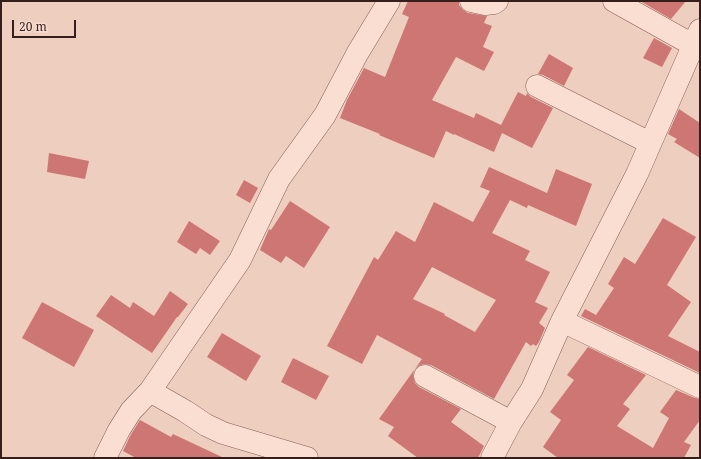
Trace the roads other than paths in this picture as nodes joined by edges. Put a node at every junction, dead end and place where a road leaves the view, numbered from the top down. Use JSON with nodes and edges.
{"nodes":[{"id":1,"x":389,"y":1,"type":"edge"},
{"id":2,"x":471,"y":1,"type":"edge"},
{"id":3,"x":497,"y":1,"type":"edge"},
{"id":4,"x":614,"y":1,"type":"edge"},
{"id":5,"x":696,"y":37,"type":"edge"},
{"id":6,"x":537,"y":86,"type":"dead end"},
{"id":7,"x":650,"y":143,"type":"junction"},
{"id":8,"x":562,"y":321,"type":"junction"},
{"id":9,"x":425,"y":376,"type":"dead end"},
{"id":10,"x":700,"y":387,"type":"edge"},
{"id":11,"x":150,"y":391,"type":"junction"},
{"id":12,"x":511,"y":422,"type":"junction"},
{"id":13,"x":105,"y":458,"type":"edge"},
{"id":14,"x":307,"y":458,"type":"edge"},
{"id":15,"x":492,"y":458,"type":"edge"}],
"edges":[{"from":1,"to":11,"type":"street"},
{"from":2,"to":3,"type":"street"},
{"from":4,"to":5,"type":"street"},
{"from":5,"to":7,"type":"street"},
{"from":6,"to":7,"type":"street"},
{"from":7,"to":8,"type":"street"},
{"from":8,"to":10,"type":"street"},
{"from":8,"to":12,"type":"street"},
{"from":9,"to":12,"type":"street"},
{"from":11,"to":13,"type":"street"},
{"from":11,"to":14,"type":"street"},
{"from":12,"to":15,"type":"street"}]}
